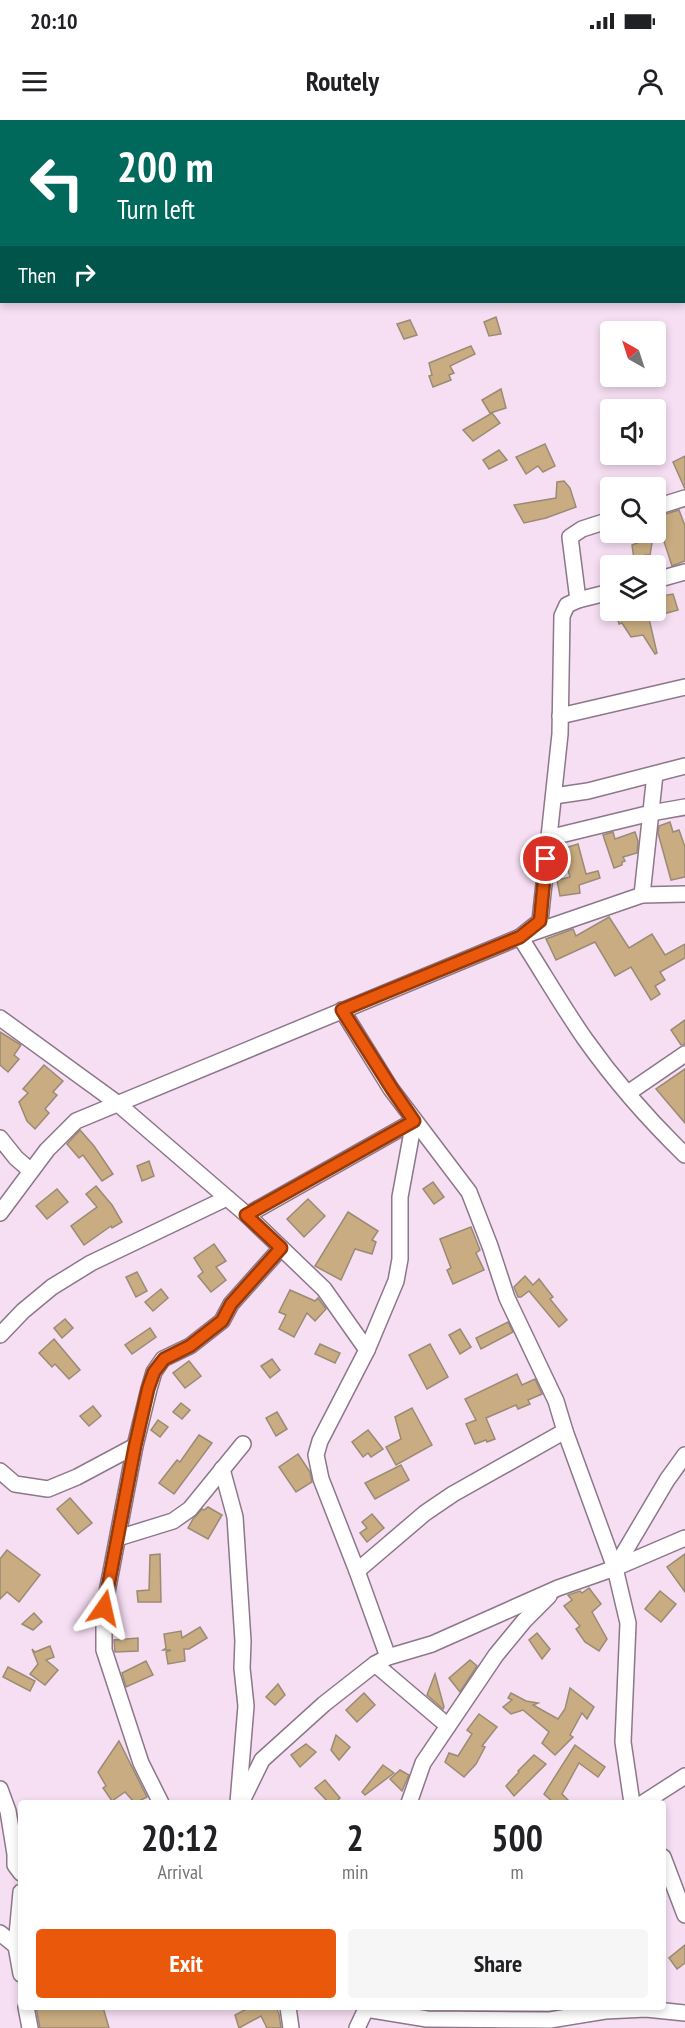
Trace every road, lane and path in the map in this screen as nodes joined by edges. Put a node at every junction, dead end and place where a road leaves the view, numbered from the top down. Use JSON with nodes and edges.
{"nodes":[{"id":1,"x":685,"y":498,"type":"edge"},
{"id":2,"x":666,"y":504,"type":"edge"},
{"id":3,"x":600,"y":523,"type":"edge"},
{"id":4,"x":685,"y":572,"type":"edge"},
{"id":5,"x":666,"y":577,"type":"edge"},
{"id":6,"x":600,"y":594,"type":"edge"},
{"id":7,"x":578,"y":600,"type":"junction"},
{"id":8,"x":685,"y":687,"type":"edge"},
{"id":9,"x":560,"y":716,"type":"junction"},
{"id":10,"x":685,"y":766,"type":"edge"},
{"id":11,"x":655,"y":774,"type":"junction"},
{"id":12,"x":554,"y":796,"type":"junction"},
{"id":13,"x":685,"y":807,"type":"edge"},
{"id":14,"x":651,"y":813,"type":"junction"},
{"id":15,"x":548,"y":838,"type":"junction"},
{"id":16,"x":685,"y":894,"type":"edge"},
{"id":17,"x":642,"y":895,"type":"junction"},
{"id":18,"x":520,"y":937,"type":"junction"},
{"id":19,"x":342,"y":1010,"type":"junction"},
{"id":20,"x":0,"y":1018,"type":"edge"},
{"id":21,"x":685,"y":1054,"type":"edge"},
{"id":22,"x":628,"y":1093,"type":"junction"},
{"id":23,"x":117,"y":1103,"type":"junction"},
{"id":24,"x":414,"y":1121,"type":"junction"},
{"id":25,"x":0,"y":1138,"type":"edge"},
{"id":26,"x":685,"y":1155,"type":"edge"},
{"id":27,"x":31,"y":1171,"type":"junction"},
{"id":28,"x":227,"y":1198,"type":"junction"},
{"id":29,"x":0,"y":1213,"type":"edge"},
{"id":30,"x":246,"y":1215,"type":"junction"},
{"id":31,"x":281,"y":1248,"type":"junction"},
{"id":32,"x":0,"y":1335,"type":"edge"},
{"id":33,"x":367,"y":1350,"type":"junction"},
{"id":34,"x":565,"y":1431,"type":"junction"},
{"id":35,"x":243,"y":1444,"type":"dead end"},
{"id":36,"x":135,"y":1446,"type":"junction"},
{"id":37,"x":685,"y":1455,"type":"edge"},
{"id":38,"x":222,"y":1468,"type":"junction"},
{"id":39,"x":0,"y":1471,"type":"edge"},
{"id":40,"x":118,"y":1538,"type":"junction"},
{"id":41,"x":685,"y":1538,"type":"edge"},
{"id":42,"x":615,"y":1568,"type":"junction"},
{"id":43,"x":357,"y":1571,"type":"junction"},
{"id":44,"x":558,"y":1588,"type":"junction"},
{"id":45,"x":381,"y":1661,"type":"junction"},
{"id":46,"x":448,"y":1726,"type":"junction"},
{"id":47,"x":685,"y":1776,"type":"edge"},
{"id":48,"x":0,"y":1789,"type":"edge"},
{"id":49,"x":160,"y":1800,"type":"edge"},
{"id":50,"x":239,"y":1800,"type":"edge"},
{"id":51,"x":241,"y":1800,"type":"edge"},
{"id":52,"x":410,"y":1800,"type":"edge"},
{"id":53,"x":632,"y":1800,"type":"edge"},
{"id":54,"x":648,"y":1800,"type":"edge"},
{"id":55,"x":666,"y":1865,"type":"edge"},
{"id":56,"x":18,"y":1869,"type":"edge"},
{"id":57,"x":685,"y":1915,"type":"edge"},
{"id":58,"x":0,"y":1933,"type":"edge"},
{"id":59,"x":18,"y":1945,"type":"edge"},
{"id":60,"x":27,"y":2010,"type":"edge"},
{"id":61,"x":288,"y":2010,"type":"edge"},
{"id":62,"x":364,"y":2010,"type":"edge"},
{"id":63,"x":376,"y":2010,"type":"edge"},
{"id":64,"x":626,"y":2010,"type":"edge"},
{"id":65,"x":656,"y":2010,"type":"edge"},
{"id":66,"x":685,"y":2013,"type":"edge"},
{"id":67,"x":30,"y":2028,"type":"edge"},
{"id":68,"x":291,"y":2028,"type":"edge"},
{"id":69,"x":357,"y":2028,"type":"edge"}],
"edges":[{"from":1,"to":2,"type":"street"},
{"from":3,"to":7,"type":"street"},
{"from":4,"to":5,"type":"street"},
{"from":6,"to":7,"type":"street"},
{"from":7,"to":9,"type":"street"},
{"from":8,"to":9,"type":"street"},
{"from":9,"to":12,"type":"street"},
{"from":10,"to":11,"type":"street"},
{"from":11,"to":12,"type":"street"},
{"from":11,"to":14,"type":"street"},
{"from":12,"to":15,"type":"street"},
{"from":13,"to":14,"type":"street"},
{"from":14,"to":15,"type":"street"},
{"from":14,"to":17,"type":"street"},
{"from":15,"to":18,"type":"street"},
{"from":16,"to":17,"type":"street"},
{"from":17,"to":18,"type":"street"},
{"from":18,"to":19,"type":"street"},
{"from":18,"to":22,"type":"street"},
{"from":19,"to":23,"type":"street"},
{"from":19,"to":24,"type":"street"},
{"from":20,"to":23,"type":"street"},
{"from":21,"to":22,"type":"street"},
{"from":22,"to":26,"type":"street"},
{"from":23,"to":27,"type":"street"},
{"from":23,"to":28,"type":"street"},
{"from":24,"to":30,"type":"street"},
{"from":24,"to":33,"type":"street"},
{"from":24,"to":34,"type":"street"},
{"from":25,"to":27,"type":"street"},
{"from":27,"to":29,"type":"street"},
{"from":28,"to":30,"type":"street"},
{"from":28,"to":32,"type":"street"},
{"from":30,"to":31,"type":"street"},
{"from":31,"to":33,"type":"street"},
{"from":31,"to":36,"type":"street"},
{"from":33,"to":43,"type":"street"},
{"from":34,"to":42,"type":"street"},
{"from":34,"to":43,"type":"street"},
{"from":35,"to":38,"type":"street"},
{"from":36,"to":39,"type":"street"},
{"from":36,"to":40,"type":"street"},
{"from":37,"to":42,"type":"street"},
{"from":38,"to":40,"type":"street"},
{"from":38,"to":50,"type":"street"},
{"from":40,"to":49,"type":"street"},
{"from":41,"to":42,"type":"street"},
{"from":42,"to":44,"type":"street"},
{"from":42,"to":53,"type":"street"},
{"from":43,"to":45,"type":"street"},
{"from":44,"to":45,"type":"street"},
{"from":44,"to":46,"type":"street"},
{"from":45,"to":46,"type":"street"},
{"from":45,"to":51,"type":"street"},
{"from":46,"to":52,"type":"street"},
{"from":47,"to":54,"type":"street"},
{"from":48,"to":56,"type":"street"},
{"from":55,"to":57,"type":"street"},
{"from":58,"to":59,"type":"street"},
{"from":60,"to":67,"type":"street"},
{"from":61,"to":68,"type":"street"},
{"from":62,"to":69,"type":"street"},
{"from":63,"to":64,"type":"street"},
{"from":65,"to":66,"type":"street"}]}
